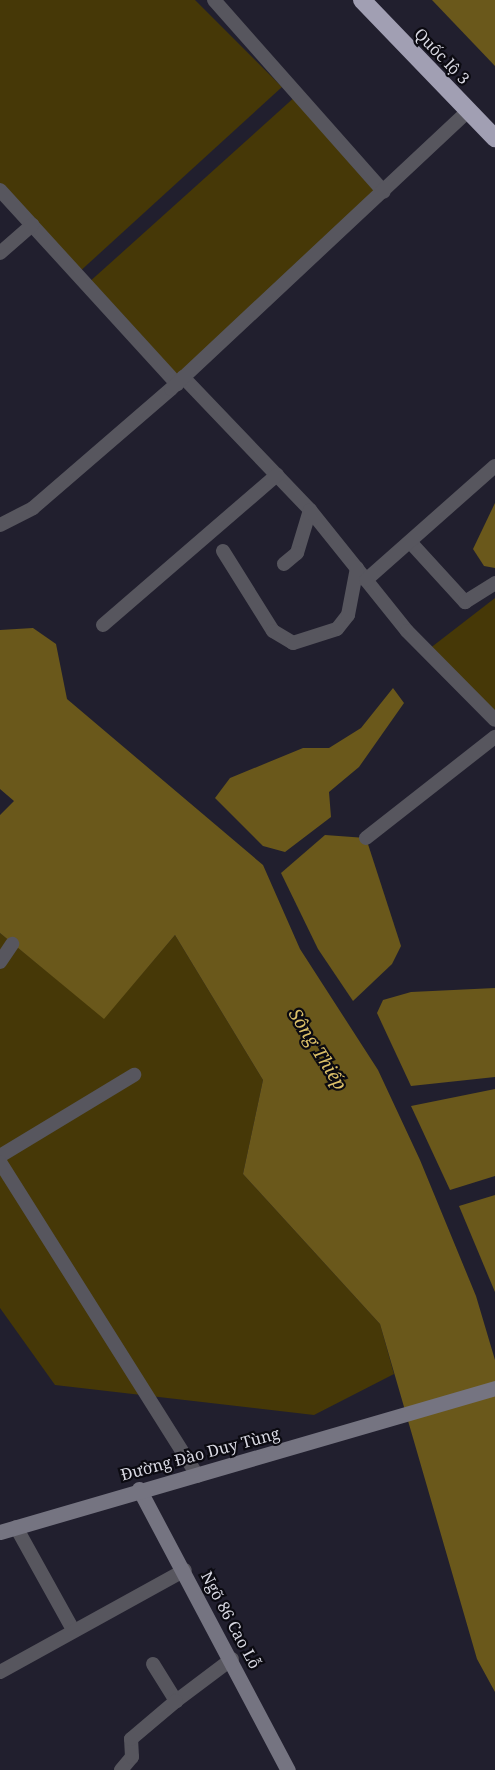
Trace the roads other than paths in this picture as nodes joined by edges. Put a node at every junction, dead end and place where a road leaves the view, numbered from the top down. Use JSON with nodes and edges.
{"nodes":[{"id":1,"x":214,"y":0,"type":"edge"},
{"id":2,"x":362,"y":0,"type":"edge"},
{"id":3,"x":468,"y":111,"type":"junction"},
{"id":4,"x":495,"y":137,"type":"edge"},
{"id":5,"x":0,"y":190,"type":"edge"},
{"id":6,"x":384,"y":192,"type":"junction"},
{"id":7,"x":32,"y":225,"type":"junction"},
{"id":8,"x":0,"y":254,"type":"edge"},
{"id":9,"x":180,"y":381,"type":"junction"},
{"id":10,"x":495,"y":466,"type":"edge"},
{"id":11,"x":277,"y":475,"type":"junction"},
{"id":12,"x":310,"y":510,"type":"junction"},
{"id":13,"x":1,"y":523,"type":"edge"},
{"id":14,"x":412,"y":544,"type":"junction"},
{"id":15,"x":223,"y":551,"type":"dead end"},
{"id":16,"x":284,"y":564,"type":"dead end"},
{"id":17,"x":357,"y":568,"type":"junction"},
{"id":18,"x":366,"y":580,"type":"junction"},
{"id":19,"x":495,"y":583,"type":"edge"},
{"id":20,"x":103,"y":625,"type":"dead end"},
{"id":21,"x":495,"y":720,"type":"edge"},
{"id":22,"x":495,"y":737,"type":"edge"},
{"id":23,"x":366,"y":838,"type":"dead end"},
{"id":24,"x":12,"y":944,"type":"dead end"},
{"id":25,"x":0,"y":962,"type":"edge"},
{"id":26,"x":134,"y":1075,"type":"dead end"},
{"id":27,"x":0,"y":1156,"type":"edge"},
{"id":28,"x":0,"y":1162,"type":"edge"},
{"id":29,"x":495,"y":1388,"type":"edge"},
{"id":30,"x":198,"y":1476,"type":"junction"},
{"id":31,"x":139,"y":1489,"type":"junction"},
{"id":32,"x":16,"y":1527,"type":"junction"},
{"id":33,"x":0,"y":1532,"type":"edge"},
{"id":34,"x":185,"y":1570,"type":"junction"},
{"id":35,"x":73,"y":1630,"type":"junction"},
{"id":36,"x":232,"y":1659,"type":"junction"},
{"id":37,"x":153,"y":1664,"type":"dead end"},
{"id":38,"x":0,"y":1672,"type":"edge"},
{"id":39,"x":176,"y":1701,"type":"junction"},
{"id":40,"x":122,"y":1770,"type":"edge"},
{"id":41,"x":288,"y":1770,"type":"edge"}],
"edges":[{"from":1,"to":6,"type":"street"},
{"from":2,"to":3,"type":"highway","name":"Quốc lộ 3"},
{"from":3,"to":4,"type":"highway","name":"Quốc lộ 3"},
{"from":3,"to":6,"type":"street"},
{"from":5,"to":7,"type":"street"},
{"from":6,"to":9,"type":"street"},
{"from":7,"to":8,"type":"street"},
{"from":7,"to":9,"type":"street"},
{"from":9,"to":11,"type":"street"},
{"from":9,"to":13,"type":"street"},
{"from":10,"to":14,"type":"street"},
{"from":11,"to":12,"type":"street"},
{"from":11,"to":20,"type":"street"},
{"from":12,"to":16,"type":"street"},
{"from":12,"to":17,"type":"street"},
{"from":14,"to":18,"type":"street"},
{"from":14,"to":19,"type":"street"},
{"from":15,"to":17,"type":"street"},
{"from":17,"to":18,"type":"street"},
{"from":18,"to":21,"type":"street"},
{"from":22,"to":23,"type":"street"},
{"from":24,"to":25,"type":"street"},
{"from":26,"to":27,"type":"street"},
{"from":28,"to":30,"type":"street"},
{"from":29,"to":30,"type":"street","name":"Đường Đào Duy Tùng"},
{"from":30,"to":31,"type":"street","name":"Đường Đào Duy Tùng"},
{"from":31,"to":32,"type":"street","name":"Đường Đào Duy Tùng"},
{"from":31,"to":34,"type":"street","name":"Ngõ 86 Cao Lỗ"},
{"from":32,"to":33,"type":"street","name":"Đường Đào Duy Tùng"},
{"from":32,"to":35,"type":"street"},
{"from":34,"to":35,"type":"street"},
{"from":34,"to":36,"type":"street","name":"Ngõ 86 Cao Lỗ"},
{"from":35,"to":38,"type":"street"},
{"from":36,"to":39,"type":"street"},
{"from":36,"to":41,"type":"street","name":"Ngõ 86 Cao Lỗ"},
{"from":37,"to":39,"type":"street"},
{"from":39,"to":40,"type":"street"}]}
